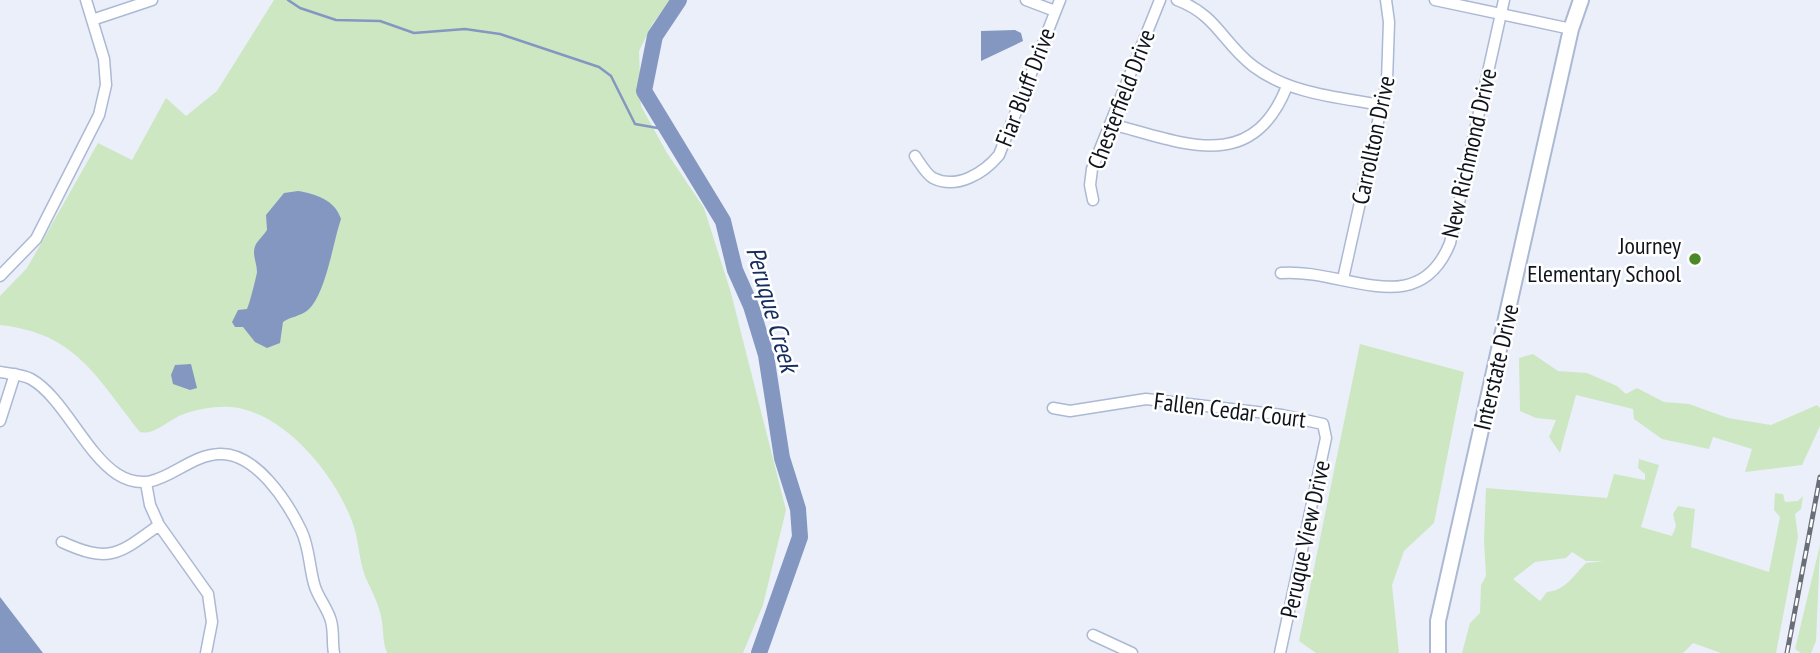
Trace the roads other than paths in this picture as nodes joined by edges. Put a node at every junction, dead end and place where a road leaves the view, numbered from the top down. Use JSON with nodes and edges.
{"nodes":[{"id":1,"x":86,"y":0,"type":"edge"},
{"id":2,"x":152,"y":0,"type":"edge"},
{"id":3,"x":1026,"y":0,"type":"edge"},
{"id":4,"x":1060,"y":0,"type":"edge"},
{"id":5,"x":1160,"y":0,"type":"edge"},
{"id":6,"x":1177,"y":0,"type":"edge"},
{"id":7,"x":1387,"y":0,"type":"edge"},
{"id":8,"x":1435,"y":0,"type":"edge"},
{"id":9,"x":1504,"y":0,"type":"edge"},
{"id":10,"x":1581,"y":0,"type":"edge"},
{"id":11,"x":1055,"y":11,"type":"junction"},
{"id":12,"x":1500,"y":14,"type":"junction"},
{"id":13,"x":92,"y":20,"type":"junction"},
{"id":14,"x":1571,"y":29,"type":"junction"},
{"id":15,"x":1287,"y":86,"type":"junction"},
{"id":16,"x":1381,"y":105,"type":"junction"},
{"id":17,"x":1111,"y":124,"type":"junction"},
{"id":18,"x":915,"y":156,"type":"dead end"},
{"id":19,"x":1093,"y":200,"type":"dead end"},
{"id":20,"x":1281,"y":273,"type":"dead end"},
{"id":21,"x":0,"y":275,"type":"edge"},
{"id":22,"x":1343,"y":279,"type":"junction"},
{"id":23,"x":0,"y":372,"type":"edge"},
{"id":24,"x":15,"y":374,"type":"junction"},
{"id":25,"x":1053,"y":408,"type":"dead end"},
{"id":26,"x":0,"y":421,"type":"edge"},
{"id":27,"x":1323,"y":424,"type":"joint"},
{"id":28,"x":146,"y":484,"type":"junction"},
{"id":29,"x":159,"y":525,"type":"junction"},
{"id":30,"x":62,"y":542,"type":"dead end"},
{"id":31,"x":1093,"y":635,"type":"dead end"},
{"id":32,"x":206,"y":653,"type":"edge"},
{"id":33,"x":334,"y":653,"type":"edge"},
{"id":34,"x":1132,"y":653,"type":"edge"},
{"id":35,"x":1280,"y":653,"type":"edge"},
{"id":36,"x":1438,"y":653,"type":"edge"}],
"edges":[{"from":1,"to":13,"type":"street"},
{"from":2,"to":13,"type":"street"},
{"from":3,"to":11,"type":"street"},
{"from":4,"to":11,"type":"street","name":"Fiar Bluff Drive"},
{"from":5,"to":17,"type":"street","name":"Chesterfield Drive"},
{"from":6,"to":15,"type":"street"},
{"from":7,"to":16,"type":"street","name":"Carrollton Drive"},
{"from":8,"to":12,"type":"street"},
{"from":9,"to":12,"type":"street","name":"New Richmond Drive"},
{"from":10,"to":14,"type":"main road","name":"Interstate Drive"},
{"from":11,"to":18,"type":"street","name":"Fiar Bluff Drive"},
{"from":12,"to":14,"type":"street"},
{"from":12,"to":22,"type":"street","name":"New Richmond Drive"},
{"from":13,"to":21,"type":"street"},
{"from":14,"to":36,"type":"main road","name":"Interstate Drive"},
{"from":15,"to":16,"type":"street"},
{"from":15,"to":17,"type":"street"},
{"from":16,"to":22,"type":"street","name":"Carrollton Drive"},
{"from":17,"to":19,"type":"street","name":"Chesterfield Drive"},
{"from":20,"to":22,"type":"street","name":"New Richmond Drive"},
{"from":23,"to":24,"type":"street"},
{"from":24,"to":26,"type":"street"},
{"from":24,"to":28,"type":"street"},
{"from":25,"to":27,"type":"street","name":"Fallen Cedar Court"},
{"from":27,"to":35,"type":"street","name":"Peruque View Drive"},
{"from":28,"to":29,"type":"street"},
{"from":28,"to":33,"type":"street"},
{"from":29,"to":30,"type":"street"},
{"from":29,"to":32,"type":"street"},
{"from":31,"to":34,"type":"street"}]}
